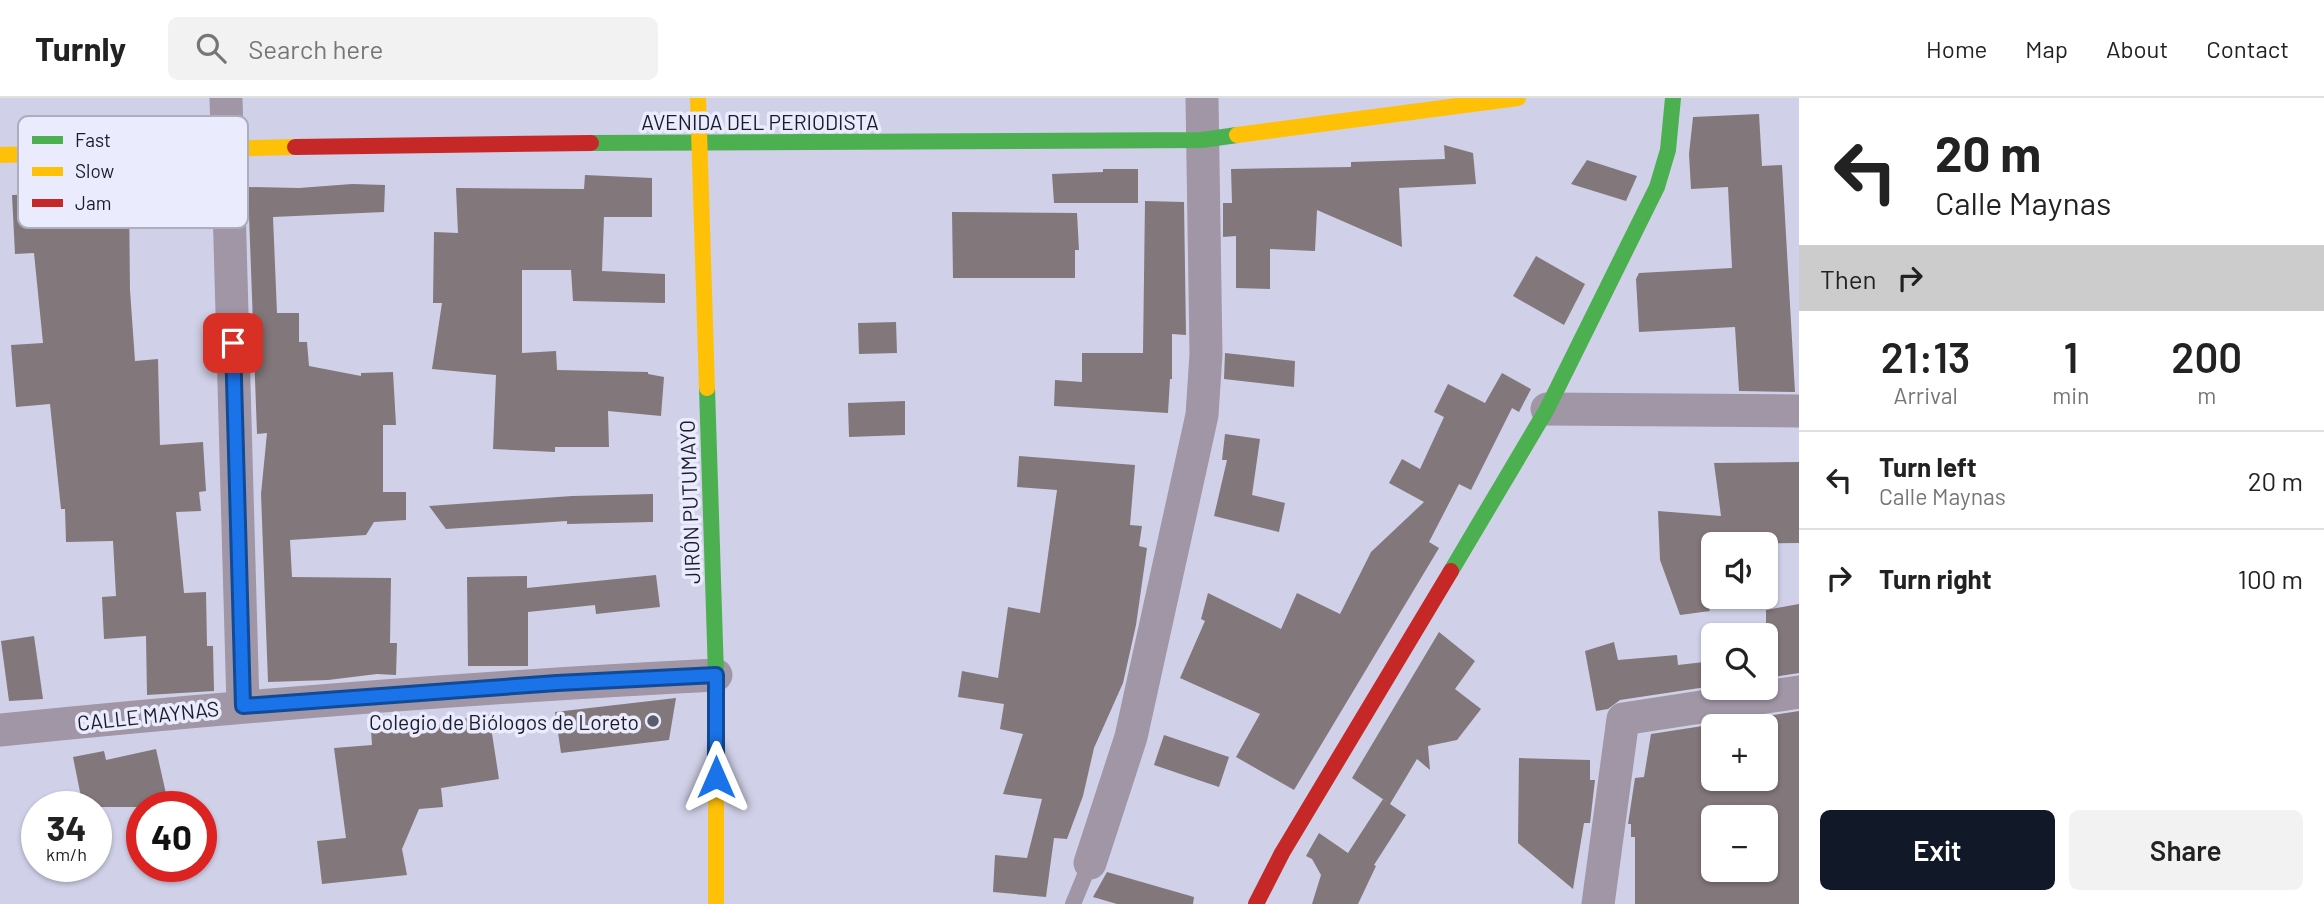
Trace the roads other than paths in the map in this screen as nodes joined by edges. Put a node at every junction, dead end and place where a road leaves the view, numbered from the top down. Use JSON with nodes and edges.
{"nodes":[{"id":1,"x":226,"y":98,"type":"edge"},
{"id":2,"x":698,"y":98,"type":"edge"},
{"id":3,"x":1202,"y":98,"type":"edge"},
{"id":4,"x":1518,"y":98,"type":"edge"},
{"id":5,"x":1673,"y":98,"type":"edge"},
{"id":6,"x":1497,"y":100,"type":"edge"},
{"id":7,"x":227,"y":116,"type":"edge"},
{"id":8,"x":1202,"y":140,"type":"junction"},
{"id":9,"x":699,"y":142,"type":"junction"},
{"id":10,"x":248,"y":148,"type":"edge"},
{"id":11,"x":18,"y":154,"type":"edge"},
{"id":12,"x":0,"y":155,"type":"edge"},
{"id":13,"x":230,"y":228,"type":"edge"},
{"id":14,"x":1547,"y":409,"type":"junction"},
{"id":15,"x":1799,"y":411,"type":"edge"},
{"id":16,"x":716,"y":675,"type":"junction"},
{"id":17,"x":1799,"y":692,"type":"edge"},
{"id":18,"x":243,"y":706,"type":"junction"},
{"id":19,"x":0,"y":730,"type":"edge"},
{"id":20,"x":1090,"y":863,"type":"joint"},
{"id":21,"x":716,"y":904,"type":"edge"},
{"id":22,"x":1073,"y":904,"type":"edge"},
{"id":23,"x":1256,"y":904,"type":"edge"},
{"id":24,"x":1598,"y":904,"type":"edge"}],
"edges":[{"from":1,"to":7,"type":"street"},
{"from":2,"to":9,"type":"street","name":"JIRÓN PUTUMAYO"},
{"from":3,"to":8,"type":"street"},
{"from":4,"to":6,"type":"street","name":"AVENIDA DEL PERIODISTA"},
{"from":5,"to":14,"type":"street"},
{"from":6,"to":8,"type":"street","name":"AVENIDA DEL PERIODISTA"},
{"from":8,"to":9,"type":"street","name":"AVENIDA DEL PERIODISTA"},
{"from":8,"to":20,"type":"street"},
{"from":9,"to":10,"type":"street","name":"AVENIDA DEL PERIODISTA"},
{"from":9,"to":16,"type":"street","name":"JIRÓN PUTUMAYO"},
{"from":11,"to":12,"type":"street","name":"AVENIDA DEL PERIODISTA"},
{"from":13,"to":18,"type":"street"},
{"from":14,"to":15,"type":"street"},
{"from":14,"to":23,"type":"street"},
{"from":16,"to":18,"type":"street","name":"CALLE MAYNAS"},
{"from":16,"to":21,"type":"street","name":"JIRÓN PUTUMAYO"},
{"from":17,"to":24,"type":"street"},
{"from":18,"to":19,"type":"street","name":"CALLE MAYNAS"},
{"from":20,"to":22,"type":"lane"}]}
